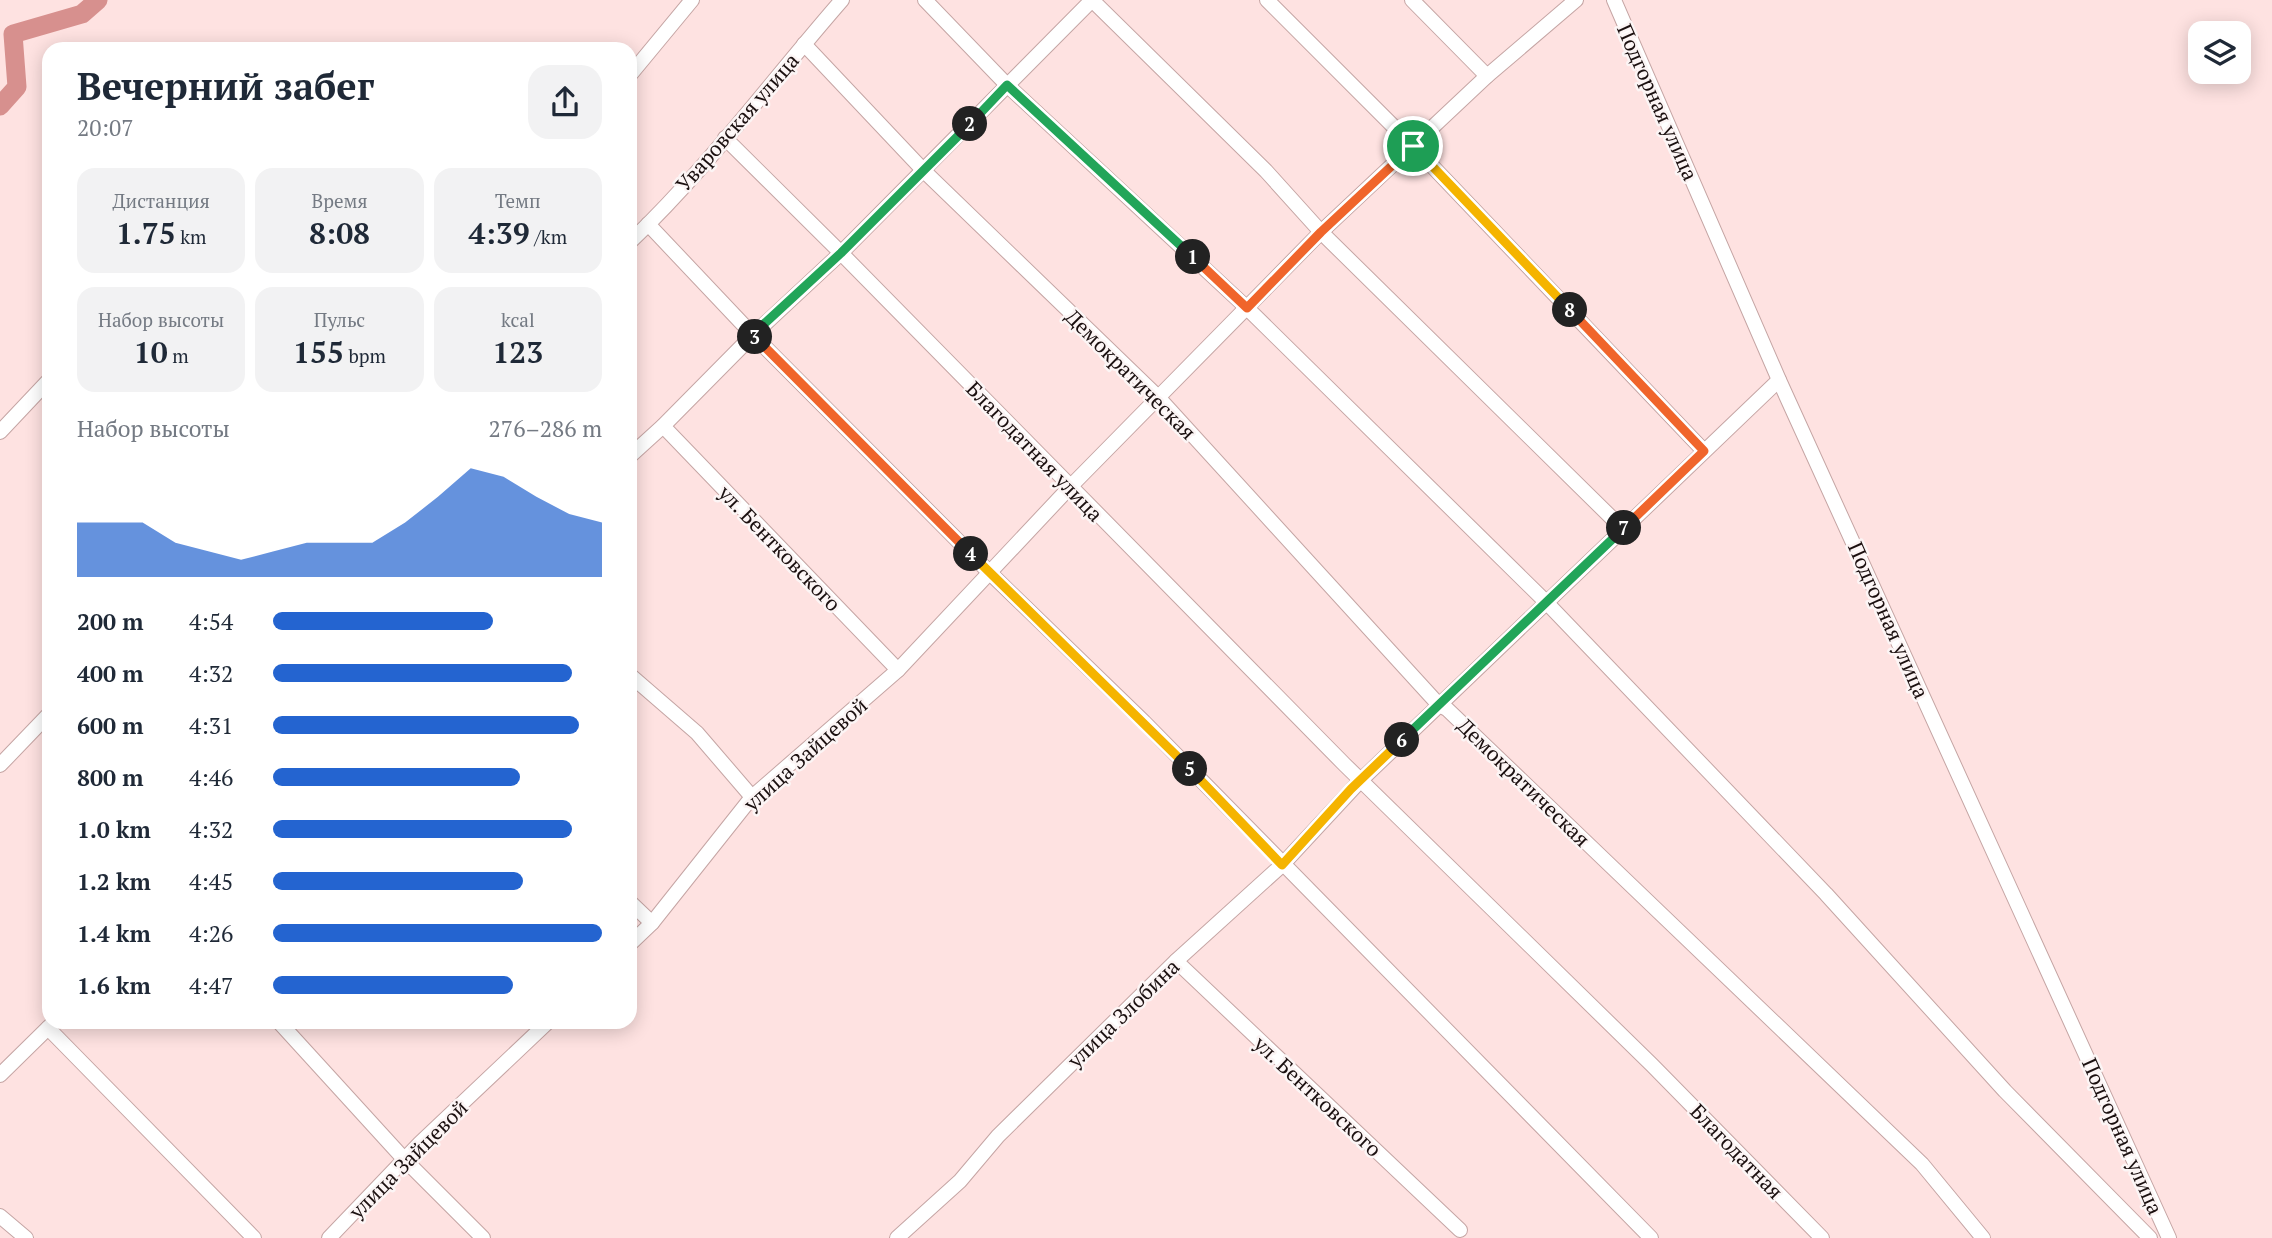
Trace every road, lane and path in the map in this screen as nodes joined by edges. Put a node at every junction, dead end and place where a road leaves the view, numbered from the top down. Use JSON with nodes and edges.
{"nodes":[{"id":1,"x":692,"y":0,"type":"edge"},
{"id":2,"x":842,"y":0,"type":"edge"},
{"id":3,"x":925,"y":0,"type":"edge"},
{"id":4,"x":1092,"y":0,"type":"edge"},
{"id":5,"x":1267,"y":0,"type":"edge"},
{"id":6,"x":1412,"y":0,"type":"edge"},
{"id":7,"x":1614,"y":0,"type":"edge"},
{"id":8,"x":1569,"y":2,"type":"edge"},
{"id":9,"x":804,"y":44,"type":"junction"},
{"id":10,"x":637,"y":67,"type":"edge"},
{"id":11,"x":1487,"y":76,"type":"junction"},
{"id":12,"x":1007,"y":85,"type":"junction"},
{"id":13,"x":725,"y":138,"type":"junction"},
{"id":14,"x":1413,"y":146,"type":"junction"},
{"id":15,"x":924,"y":171,"type":"junction"},
{"id":16,"x":648,"y":224,"type":"junction"},
{"id":17,"x":1321,"y":232,"type":"junction"},
{"id":18,"x":637,"y":235,"type":"edge"},
{"id":19,"x":841,"y":253,"type":"junction"},
{"id":20,"x":1247,"y":308,"type":"junction"},
{"id":21,"x":752,"y":335,"type":"junction"},
{"id":22,"x":1779,"y":380,"type":"junction"},
{"id":23,"x":42,"y":387,"type":"edge"},
{"id":24,"x":1157,"y":396,"type":"junction"},
{"id":25,"x":663,"y":426,"type":"junction"},
{"id":26,"x":0,"y":432,"type":"edge"},
{"id":27,"x":637,"y":450,"type":"edge"},
{"id":28,"x":1704,"y":451,"type":"junction"},
{"id":29,"x":1070,"y":487,"type":"junction"},
{"id":30,"x":1623,"y":529,"type":"junction"},
{"id":31,"x":988,"y":571,"type":"junction"},
{"id":32,"x":1546,"y":602,"type":"junction"},
{"id":33,"x":898,"y":670,"type":"junction"},
{"id":34,"x":637,"y":681,"type":"edge"},
{"id":35,"x":1439,"y":705,"type":"junction"},
{"id":36,"x":42,"y":721,"type":"edge"},
{"id":37,"x":0,"y":765,"type":"edge"},
{"id":38,"x":1355,"y":785,"type":"junction"},
{"id":39,"x":752,"y":797,"type":"junction"},
{"id":40,"x":1282,"y":865,"type":"junction"},
{"id":41,"x":637,"y":909,"type":"edge"},
{"id":42,"x":652,"y":923,"type":"junction"},
{"id":43,"x":637,"y":937,"type":"edge"},
{"id":44,"x":1176,"y":961,"type":"junction"},
{"id":45,"x":47,"y":1029,"type":"edge"},
{"id":46,"x":55,"y":1029,"type":"edge"},
{"id":47,"x":285,"y":1029,"type":"edge"},
{"id":48,"x":541,"y":1029,"type":"edge"},
{"id":49,"x":0,"y":1075,"type":"edge"},
{"id":50,"x":404,"y":1160,"type":"junction"},
{"id":51,"x":0,"y":1216,"type":"edge"},
{"id":52,"x":1460,"y":1230,"type":"dead end"},
{"id":53,"x":26,"y":1238,"type":"edge"},
{"id":54,"x":254,"y":1238,"type":"edge"},
{"id":55,"x":329,"y":1238,"type":"edge"},
{"id":56,"x":483,"y":1238,"type":"edge"},
{"id":57,"x":897,"y":1238,"type":"edge"},
{"id":58,"x":1651,"y":1238,"type":"edge"},
{"id":59,"x":1822,"y":1238,"type":"edge"},
{"id":60,"x":1983,"y":1238,"type":"edge"},
{"id":61,"x":2150,"y":1238,"type":"edge"},
{"id":62,"x":2169,"y":1238,"type":"edge"}],
"edges":[{"from":1,"to":10,"type":"street"},
{"from":2,"to":9,"type":"street","name":"Уваровская улица"},
{"from":3,"to":12,"type":"street"},
{"from":4,"to":12,"type":"street"},
{"from":4,"to":17,"type":"street"},
{"from":5,"to":14,"type":"street"},
{"from":6,"to":11,"type":"street"},
{"from":7,"to":22,"type":"street","name":"Подгорная улица"},
{"from":8,"to":11,"type":"street","name":"улица Зайцевой"},
{"from":9,"to":13,"type":"street","name":"Уваровская улица"},
{"from":9,"to":15,"type":"street","name":"Демократическая"},
{"from":11,"to":14,"type":"street","name":"улица Зайцевой"},
{"from":12,"to":15,"type":"street"},
{"from":12,"to":20,"type":"street"},
{"from":13,"to":16,"type":"street","name":"Уваровская улица"},
{"from":13,"to":19,"type":"street","name":"Благодатная улица"},
{"from":14,"to":17,"type":"street","name":"улица Зайцевой"},
{"from":14,"to":28,"type":"street"},
{"from":15,"to":19,"type":"street"},
{"from":15,"to":24,"type":"street","name":"Демократическая"},
{"from":16,"to":18,"type":"street","name":"Уваровская улица"},
{"from":16,"to":21,"type":"street"},
{"from":17,"to":20,"type":"street","name":"улица Зайцевой"},
{"from":17,"to":30,"type":"street"},
{"from":19,"to":21,"type":"street"},
{"from":19,"to":29,"type":"street","name":"Благодатная улица"},
{"from":20,"to":24,"type":"street","name":"улица Зайцевой"},
{"from":20,"to":32,"type":"street"},
{"from":21,"to":25,"type":"street"},
{"from":21,"to":31,"type":"street"},
{"from":22,"to":28,"type":"street","name":"улица Злобина"},
{"from":22,"to":62,"type":"street","name":"Подгорная улица"},
{"from":23,"to":26,"type":"street"},
{"from":24,"to":29,"type":"street","name":"улица Зайцевой"},
{"from":24,"to":35,"type":"street","name":"Демократическая"},
{"from":25,"to":27,"type":"street"},
{"from":25,"to":33,"type":"street","name":"ул. Бентковского"},
{"from":28,"to":30,"type":"street","name":"улица Злобина"},
{"from":29,"to":31,"type":"street","name":"улица Зайцевой"},
{"from":29,"to":38,"type":"street","name":"Благодатная улица"},
{"from":30,"to":32,"type":"street","name":"улица Злобина"},
{"from":31,"to":33,"type":"street","name":"улица Зайцевой"},
{"from":31,"to":40,"type":"street"},
{"from":32,"to":35,"type":"street","name":"улица Злобина"},
{"from":32,"to":61,"type":"street"},
{"from":33,"to":39,"type":"street","name":"улица Зайцевой"},
{"from":34,"to":39,"type":"street"},
{"from":35,"to":38,"type":"street","name":"улица Злобина"},
{"from":35,"to":60,"type":"street","name":"Демократическая"},
{"from":36,"to":37,"type":"street"},
{"from":38,"to":40,"type":"street","name":"улица Злобина"},
{"from":38,"to":59,"type":"street","name":"Благодатная"},
{"from":39,"to":42,"type":"street","name":"улица Зайцевой"},
{"from":40,"to":44,"type":"street","name":"улица Злобина"},
{"from":40,"to":58,"type":"street"},
{"from":41,"to":42,"type":"street"},
{"from":42,"to":43,"type":"street","name":"улица Зайцевой"},
{"from":44,"to":52,"type":"street","name":"ул. Бентковского"},
{"from":44,"to":57,"type":"street","name":"улица Злобина"},
{"from":45,"to":49,"type":"street"},
{"from":46,"to":54,"type":"street"},
{"from":47,"to":50,"type":"street"},
{"from":48,"to":50,"type":"street","name":"улица Зайцевой"},
{"from":50,"to":55,"type":"street","name":"улица Зайцевой"},
{"from":50,"to":56,"type":"street"},
{"from":51,"to":53,"type":"street"}]}
